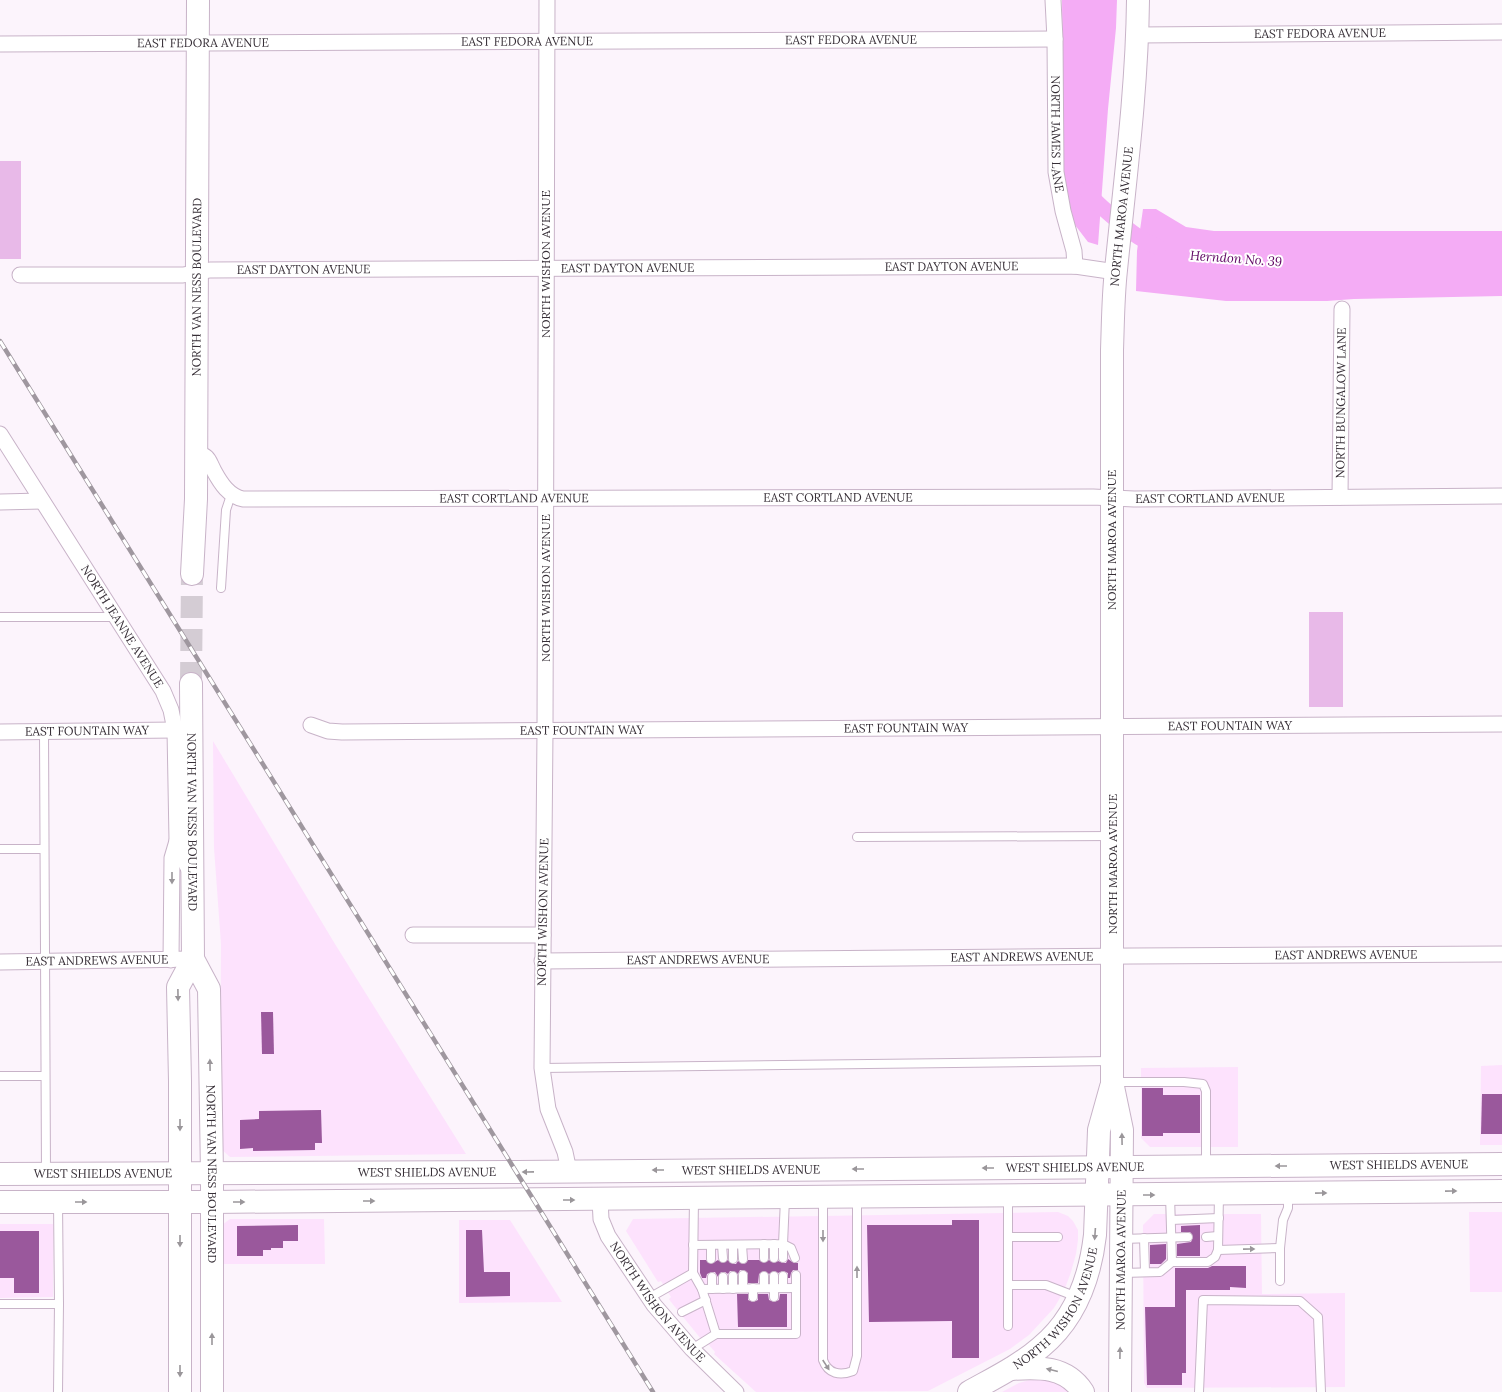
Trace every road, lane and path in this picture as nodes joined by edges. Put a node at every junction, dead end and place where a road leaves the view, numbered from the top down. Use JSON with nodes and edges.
{"nodes":[{"id":1,"x":198,"y":0,"type":"edge"},
{"id":2,"x":547,"y":0,"type":"edge"},
{"id":3,"x":1053,"y":0,"type":"edge"},
{"id":4,"x":1138,"y":0,"type":"edge"},
{"id":5,"x":1502,"y":32,"type":"edge"},
{"id":6,"x":1137,"y":35,"type":"junction"},
{"id":7,"x":1055,"y":39,"type":"junction"},
{"id":8,"x":547,"y":41,"type":"junction"},
{"id":9,"x":198,"y":42,"type":"junction"},
{"id":10,"x":0,"y":44,"type":"edge"},
{"id":11,"x":1074,"y":266,"type":"junction"},
{"id":12,"x":546,"y":269,"type":"junction"},
{"id":13,"x":1116,"y":272,"type":"junction"},
{"id":14,"x":197,"y":273,"type":"junction"},
{"id":15,"x":20,"y":275,"type":"dead end"},
{"id":16,"x":1342,"y":310,"type":"dead end"},
{"id":17,"x":0,"y":434,"type":"edge"},
{"id":18,"x":196,"y":452,"type":"junction"},
{"id":19,"x":231,"y":495,"type":"junction"},
{"id":20,"x":1502,"y":496,"type":"edge"},
{"id":21,"x":1340,"y":497,"type":"junction"},
{"id":22,"x":1112,"y":498,"type":"junction"},
{"id":23,"x":546,"y":499,"type":"junction"},
{"id":24,"x":42,"y":501,"type":"junction"},
{"id":25,"x":0,"y":502,"type":"edge"},
{"id":26,"x":192,"y":574,"type":"tunnel mouth"},
{"id":27,"x":221,"y":588,"type":"dead end"},
{"id":28,"x":0,"y":617,"type":"edge"},
{"id":29,"x":115,"y":617,"type":"junction"},
{"id":30,"x":191,"y":684,"type":"tunnel mouth"},
{"id":31,"x":1502,"y":724,"type":"edge"},
{"id":32,"x":312,"y":725,"type":"dead end"},
{"id":33,"x":1112,"y":727,"type":"junction"},
{"id":34,"x":175,"y":730,"type":"junction"},
{"id":35,"x":44,"y":731,"type":"junction"},
{"id":36,"x":545,"y":731,"type":"junction"},
{"id":37,"x":0,"y":732,"type":"edge"},
{"id":38,"x":1113,"y":836,"type":"junction"},
{"id":39,"x":857,"y":837,"type":"dead end"},
{"id":40,"x":177,"y":840,"type":"junction"},
{"id":41,"x":0,"y":849,"type":"edge"},
{"id":42,"x":44,"y":849,"type":"junction"},
{"id":43,"x":193,"y":882,"type":"junction"},
{"id":44,"x":413,"y":935,"type":"dead end"},
{"id":45,"x":543,"y":935,"type":"junction"},
{"id":46,"x":1502,"y":954,"type":"edge"},
{"id":47,"x":1113,"y":956,"type":"junction"},
{"id":48,"x":171,"y":960,"type":"junction"},
{"id":49,"x":193,"y":960,"type":"junction"},
{"id":50,"x":45,"y":961,"type":"junction"},
{"id":51,"x":542,"y":961,"type":"junction"},
{"id":52,"x":0,"y":962,"type":"edge"},
{"id":53,"x":542,"y":1068,"type":"junction"},
{"id":54,"x":1112,"y":1071,"type":"junction"},
{"id":55,"x":0,"y":1076,"type":"edge"},
{"id":56,"x":45,"y":1076,"type":"junction"},
{"id":57,"x":1502,"y":1164,"type":"edge"},
{"id":58,"x":1206,"y":1166,"type":"junction"},
{"id":59,"x":1097,"y":1167,"type":"junction"},
{"id":60,"x":1122,"y":1167,"type":"junction"},
{"id":61,"x":569,"y":1171,"type":"junction"},
{"id":62,"x":180,"y":1173,"type":"junction"},
{"id":63,"x":0,"y":1174,"type":"edge"},
{"id":64,"x":46,"y":1174,"type":"junction"},
{"id":65,"x":212,"y":1174,"type":"junction"},
{"id":66,"x":1502,"y":1191,"type":"edge"},
{"id":67,"x":1288,"y":1193,"type":"junction"},
{"id":68,"x":1170,"y":1194,"type":"junction"},
{"id":69,"x":1219,"y":1194,"type":"junction"},
{"id":70,"x":1096,"y":1195,"type":"junction"},
{"id":71,"x":1122,"y":1195,"type":"junction"},
{"id":72,"x":1008,"y":1196,"type":"junction"},
{"id":73,"x":823,"y":1197,"type":"junction"},
{"id":74,"x":857,"y":1197,"type":"junction"},
{"id":75,"x":785,"y":1198,"type":"junction"},
{"id":76,"x":600,"y":1199,"type":"junction"},
{"id":77,"x":694,"y":1199,"type":"junction"},
{"id":78,"x":0,"y":1202,"type":"edge"},
{"id":79,"x":58,"y":1202,"type":"junction"},
{"id":80,"x":180,"y":1202,"type":"junction"},
{"id":81,"x":212,"y":1202,"type":"junction"},
{"id":82,"x":1219,"y":1218,"type":"junction"},
{"id":83,"x":1171,"y":1220,"type":"junction"},
{"id":84,"x":1218,"y":1236,"type":"junction"},
{"id":85,"x":1008,"y":1237,"type":"junction"},
{"id":86,"x":1058,"y":1237,"type":"dead end"},
{"id":87,"x":1188,"y":1237,"type":"dead end"},
{"id":88,"x":1206,"y":1237,"type":"dead end"},
{"id":89,"x":1144,"y":1238,"type":"junction"},
{"id":90,"x":1171,"y":1238,"type":"junction"},
{"id":91,"x":1121,"y":1239,"type":"junction"},
{"id":92,"x":711,"y":1244,"type":"junction"},
{"id":93,"x":722,"y":1244,"type":"junction"},
{"id":94,"x":733,"y":1244,"type":"junction"},
{"id":95,"x":742,"y":1244,"type":"junction"},
{"id":96,"x":764,"y":1244,"type":"junction"},
{"id":97,"x":774,"y":1244,"type":"junction"},
{"id":98,"x":783,"y":1244,"type":"junction"},
{"id":99,"x":693,"y":1245,"type":"junction"},
{"id":100,"x":1280,"y":1248,"type":"junction"},
{"id":101,"x":1218,"y":1250,"type":"junction"},
{"id":102,"x":723,"y":1258,"type":"dead end"},
{"id":103,"x":764,"y":1258,"type":"dead end"},
{"id":104,"x":774,"y":1258,"type":"dead end"},
{"id":105,"x":783,"y":1258,"type":"dead end"},
{"id":106,"x":795,"y":1258,"type":"dead end"},
{"id":107,"x":711,"y":1259,"type":"dead end"},
{"id":108,"x":733,"y":1259,"type":"dead end"},
{"id":109,"x":743,"y":1259,"type":"dead end"},
{"id":110,"x":1172,"y":1262,"type":"junction"},
{"id":111,"x":1145,"y":1272,"type":"junction"},
{"id":112,"x":693,"y":1273,"type":"junction"},
{"id":113,"x":1121,"y":1273,"type":"junction"},
{"id":114,"x":743,"y":1275,"type":"dead end"},
{"id":115,"x":796,"y":1275,"type":"dead end"},
{"id":116,"x":723,"y":1276,"type":"dead end"},
{"id":117,"x":733,"y":1276,"type":"dead end"},
{"id":118,"x":764,"y":1276,"type":"dead end"},
{"id":119,"x":774,"y":1276,"type":"dead end"},
{"id":120,"x":783,"y":1276,"type":"dead end"},
{"id":121,"x":712,"y":1277,"type":"dead end"},
{"id":122,"x":1280,"y":1281,"type":"dead end"},
{"id":123,"x":1008,"y":1285,"type":"junction"},
{"id":124,"x":744,"y":1288,"type":"junction"},
{"id":125,"x":764,"y":1288,"type":"junction"},
{"id":126,"x":774,"y":1288,"type":"junction"},
{"id":127,"x":783,"y":1288,"type":"junction"},
{"id":128,"x":796,"y":1288,"type":"junction"},
{"id":129,"x":702,"y":1289,"type":"junction"},
{"id":130,"x":712,"y":1289,"type":"junction"},
{"id":131,"x":723,"y":1289,"type":"junction"},
{"id":132,"x":733,"y":1289,"type":"junction"},
{"id":133,"x":774,"y":1297,"type":"dead end"},
{"id":134,"x":649,"y":1298,"type":"junction"},
{"id":135,"x":1079,"y":1298,"type":"junction"},
{"id":136,"x":706,"y":1300,"type":"junction"},
{"id":137,"x":0,"y":1304,"type":"edge"},
{"id":138,"x":59,"y":1304,"type":"junction"},
{"id":139,"x":682,"y":1312,"type":"dead end"},
{"id":140,"x":754,"y":1325,"type":"dead end"},
{"id":141,"x":774,"y":1326,"type":"dead end"},
{"id":142,"x":1008,"y":1326,"type":"dead end"},
{"id":143,"x":716,"y":1334,"type":"junction"},
{"id":144,"x":754,"y":1334,"type":"junction"},
{"id":145,"x":774,"y":1334,"type":"junction"},
{"id":146,"x":692,"y":1349,"type":"junction"},
{"id":147,"x":1011,"y":1369,"type":"junction"},
{"id":148,"x":58,"y":1392,"type":"edge"},
{"id":149,"x":180,"y":1392,"type":"edge"},
{"id":150,"x":212,"y":1392,"type":"edge"},
{"id":151,"x":736,"y":1392,"type":"edge"},
{"id":152,"x":969,"y":1392,"type":"edge"},
{"id":153,"x":1083,"y":1392,"type":"edge"},
{"id":154,"x":1120,"y":1392,"type":"edge"},
{"id":155,"x":1199,"y":1392,"type":"edge"},
{"id":156,"x":1320,"y":1392,"type":"edge"}],
"edges":[{"from":1,"to":9,"type":"main road","name":"NORTH VAN NESS BOULEVARD"},
{"from":2,"to":8,"type":"street","name":"NORTH WISHON AVENUE"},
{"from":3,"to":7,"type":"street","name":"NORTH JAMES LANE"},
{"from":4,"to":6,"type":"main road","name":"NORTH MAROA AVENUE"},
{"from":5,"to":6,"type":"street","name":"EAST FEDORA AVENUE"},
{"from":6,"to":13,"type":"main road","name":"NORTH MAROA AVENUE"},
{"from":7,"to":8,"type":"street","name":"EAST FEDORA AVENUE"},
{"from":7,"to":11,"type":"street","name":"NORTH JAMES LANE"},
{"from":8,"to":9,"type":"street","name":"EAST FEDORA AVENUE"},
{"from":8,"to":12,"type":"street","name":"NORTH WISHON AVENUE"},
{"from":9,"to":10,"type":"street","name":"EAST FEDORA AVENUE"},
{"from":9,"to":14,"type":"main road","name":"NORTH VAN NESS BOULEVARD"},
{"from":11,"to":12,"type":"street","name":"EAST DAYTON AVENUE"},
{"from":11,"to":13,"type":"street","name":"EAST DAYTON AVENUE"},
{"from":12,"to":14,"type":"street","name":"EAST DAYTON AVENUE"},
{"from":12,"to":23,"type":"street","name":"NORTH WISHON AVENUE"},
{"from":13,"to":22,"type":"main road","name":"NORTH MAROA AVENUE"},
{"from":14,"to":15,"type":"street","name":"EAST DAYTON AVENUE"},
{"from":14,"to":18,"type":"main road","name":"NORTH VAN NESS BOULEVARD"},
{"from":16,"to":21,"type":"street","name":"NORTH BUNGALOW LANE"},
{"from":17,"to":24,"type":"street","name":"NORTH JEANNE AVENUE"},
{"from":18,"to":19,"type":"street"},
{"from":18,"to":26,"type":"main road","name":"NORTH VAN NESS BOULEVARD"},
{"from":19,"to":23,"type":"street","name":"EAST CORTLAND AVENUE"},
{"from":19,"to":27,"type":"lane"},
{"from":20,"to":21,"type":"street","name":"EAST CORTLAND AVENUE"},
{"from":21,"to":22,"type":"street","name":"EAST CORTLAND AVENUE"},
{"from":22,"to":23,"type":"street","name":"EAST CORTLAND AVENUE"},
{"from":22,"to":33,"type":"main road","name":"NORTH MAROA AVENUE"},
{"from":23,"to":36,"type":"street","name":"NORTH WISHON AVENUE"},
{"from":24,"to":25,"type":"street"},
{"from":24,"to":29,"type":"street","name":"NORTH JEANNE AVENUE"},
{"from":28,"to":29,"type":"lane"},
{"from":29,"to":34,"type":"street","name":"NORTH JEANNE AVENUE"},
{"from":30,"to":43,"type":"main road","name":"NORTH VAN NESS BOULEVARD"},
{"from":31,"to":33,"type":"street","name":"EAST FOUNTAIN WAY"},
{"from":32,"to":36,"type":"street","name":"EAST FOUNTAIN WAY"},
{"from":33,"to":36,"type":"street","name":"EAST FOUNTAIN WAY"},
{"from":33,"to":38,"type":"main road","name":"NORTH MAROA AVENUE"},
{"from":34,"to":35,"type":"street","name":"EAST FOUNTAIN WAY"},
{"from":34,"to":40,"type":"street","name":"NORTH JEANNE AVENUE"},
{"from":35,"to":37,"type":"street","name":"EAST FOUNTAIN WAY"},
{"from":35,"to":42,"type":"lane"},
{"from":36,"to":45,"type":"street","name":"NORTH WISHON AVENUE"},
{"from":38,"to":39,"type":"lane"},
{"from":38,"to":47,"type":"main road","name":"NORTH MAROA AVENUE"},
{"from":40,"to":43,"type":"street","name":"NORTH JEANNE AVENUE"},
{"from":40,"to":48,"type":"street","name":"NORTH JEANNE AVENUE","one_way":true},
{"from":41,"to":42,"type":"lane"},
{"from":42,"to":50,"type":"lane"},
{"from":43,"to":49,"type":"main road","name":"NORTH VAN NESS BOULEVARD"},
{"from":44,"to":45,"type":"street"},
{"from":45,"to":51,"type":"street","name":"NORTH WISHON AVENUE"},
{"from":46,"to":47,"type":"street","name":"EAST ANDREWS AVENUE"},
{"from":47,"to":51,"type":"street","name":"EAST ANDREWS AVENUE"},
{"from":47,"to":54,"type":"main road","name":"NORTH MAROA AVENUE"},
{"from":48,"to":49,"type":"street","name":"EAST ANDREWS AVENUE"},
{"from":48,"to":50,"type":"street","name":"EAST ANDREWS AVENUE"},
{"from":49,"to":62,"type":"main road","name":"NORTH VAN NESS BOULEVARD","one_way":true},
{"from":65,"to":49,"type":"main road","name":"NORTH VAN NESS BOULEVARD","one_way":true},
{"from":50,"to":52,"type":"street","name":"EAST ANDREWS AVENUE"},
{"from":50,"to":56,"type":"lane"},
{"from":51,"to":53,"type":"street","name":"NORTH WISHON AVENUE"},
{"from":53,"to":54,"type":"lane"},
{"from":53,"to":61,"type":"street","name":"NORTH WISHON AVENUE"},
{"from":54,"to":58,"type":"lane"},
{"from":54,"to":59,"type":"main road","name":"NORTH MAROA AVENUE"},
{"from":60,"to":54,"type":"main road","name":"NORTH MAROA AVENUE","one_way":true},
{"from":55,"to":56,"type":"lane"},
{"from":56,"to":64,"type":"lane"},
{"from":57,"to":58,"type":"main road","name":"WEST SHIELDS AVENUE","one_way":true},
{"from":58,"to":60,"type":"main road","name":"WEST SHIELDS AVENUE"},
{"from":59,"to":60,"type":"main road","name":"WEST SHIELDS AVENUE"},
{"from":59,"to":61,"type":"main road","name":"WEST SHIELDS AVENUE","one_way":true},
{"from":59,"to":70,"type":"main road","name":"NORTH MAROA AVENUE"},
{"from":60,"to":71,"type":"main road","name":"NORTH MAROA AVENUE"},
{"from":61,"to":65,"type":"main road","name":"WEST SHIELDS AVENUE","one_way":true},
{"from":62,"to":64,"type":"main road","name":"WEST SHIELDS AVENUE"},
{"from":62,"to":65,"type":"main road","name":"WEST SHIELDS AVENUE"},
{"from":62,"to":80,"type":"main road","name":"NORTH VAN NESS BOULEVARD"},
{"from":63,"to":64,"type":"main road","name":"WEST SHIELDS AVENUE"},
{"from":65,"to":81,"type":"main road","name":"NORTH VAN NESS BOULEVARD"},
{"from":67,"to":66,"type":"main road","one_way":true},
{"from":67,"to":69,"type":"main road"},
{"from":67,"to":100,"type":"lane"},
{"from":68,"to":69,"type":"main road"},
{"from":71,"to":68,"type":"main road","one_way":true},
{"from":68,"to":83,"type":"lane"},
{"from":69,"to":82,"type":"lane"},
{"from":70,"to":71,"type":"main road"},
{"from":70,"to":72,"type":"main road"},
{"from":70,"to":135,"type":"main road","name":"NORTH WISHON AVENUE","one_way":true},
{"from":71,"to":91,"type":"main road","name":"NORTH MAROA AVENUE"},
{"from":72,"to":74,"type":"main road"},
{"from":72,"to":85,"type":"lane"},
{"from":73,"to":74,"type":"main road"},
{"from":73,"to":74,"type":"lane","one_way":true},
{"from":73,"to":75,"type":"main road"},
{"from":75,"to":77,"type":"main road"},
{"from":75,"to":98,"type":"lane"},
{"from":76,"to":77,"type":"main road"},
{"from":81,"to":76,"type":"main road","one_way":true},
{"from":76,"to":134,"type":"street","name":"NORTH WISHON AVENUE"},
{"from":77,"to":99,"type":"lane"},
{"from":78,"to":79,"type":"main road"},
{"from":79,"to":80,"type":"main road","one_way":true},
{"from":79,"to":138,"type":"lane"},
{"from":80,"to":81,"type":"main road"},
{"from":80,"to":149,"type":"main road","name":"NORTH VAN NESS BOULEVARD","one_way":true},
{"from":150,"to":81,"type":"main road","name":"NORTH VAN NESS BOULEVARD","one_way":true},
{"from":82,"to":83,"type":"lane"},
{"from":82,"to":84,"type":"lane"},
{"from":83,"to":90,"type":"lane"},
{"from":84,"to":88,"type":"lane"},
{"from":84,"to":101,"type":"lane"},
{"from":85,"to":86,"type":"lane"},
{"from":85,"to":123,"type":"lane"},
{"from":87,"to":90,"type":"lane"},
{"from":89,"to":90,"type":"lane"},
{"from":89,"to":91,"type":"lane"},
{"from":89,"to":111,"type":"lane"},
{"from":90,"to":110,"type":"lane"},
{"from":91,"to":113,"type":"main road","name":"NORTH MAROA AVENUE"},
{"from":92,"to":93,"type":"lane"},
{"from":92,"to":99,"type":"lane"},
{"from":92,"to":107,"type":"lane"},
{"from":93,"to":94,"type":"lane"},
{"from":93,"to":102,"type":"lane"},
{"from":94,"to":95,"type":"lane"},
{"from":94,"to":108,"type":"lane"},
{"from":95,"to":96,"type":"lane"},
{"from":95,"to":109,"type":"lane"},
{"from":96,"to":97,"type":"lane"},
{"from":96,"to":103,"type":"lane"},
{"from":97,"to":98,"type":"lane"},
{"from":97,"to":104,"type":"lane"},
{"from":98,"to":105,"type":"lane"},
{"from":98,"to":106,"type":"lane"},
{"from":99,"to":112,"type":"lane"},
{"from":101,"to":100,"type":"lane","one_way":true},
{"from":100,"to":122,"type":"lane"},
{"from":101,"to":110,"type":"lane"},
{"from":110,"to":111,"type":"lane"},
{"from":111,"to":113,"type":"lane"},
{"from":112,"to":129,"type":"lane"},
{"from":112,"to":134,"type":"lane"},
{"from":154,"to":113,"type":"main road","name":"NORTH MAROA AVENUE","one_way":true},
{"from":114,"to":124,"type":"lane"},
{"from":115,"to":128,"type":"lane"},
{"from":116,"to":131,"type":"lane"},
{"from":117,"to":132,"type":"lane"},
{"from":118,"to":125,"type":"lane"},
{"from":119,"to":126,"type":"lane"},
{"from":120,"to":127,"type":"lane"},
{"from":121,"to":130,"type":"lane"},
{"from":123,"to":135,"type":"lane"},
{"from":123,"to":142,"type":"lane"},
{"from":124,"to":125,"type":"lane"},
{"from":124,"to":132,"type":"lane"},
{"from":125,"to":126,"type":"lane"},
{"from":126,"to":127,"type":"lane"},
{"from":126,"to":133,"type":"lane"},
{"from":127,"to":128,"type":"lane"},
{"from":128,"to":145,"type":"lane"},
{"from":129,"to":130,"type":"lane"},
{"from":129,"to":136,"type":"lane"},
{"from":130,"to":131,"type":"lane"},
{"from":131,"to":132,"type":"lane"},
{"from":134,"to":146,"type":"street","name":"NORTH WISHON AVENUE"},
{"from":135,"to":147,"type":"main road","name":"NORTH WISHON AVENUE"},
{"from":136,"to":139,"type":"lane"},
{"from":136,"to":143,"type":"lane"},
{"from":137,"to":138,"type":"lane"},
{"from":138,"to":148,"type":"lane"},
{"from":140,"to":144,"type":"lane"},
{"from":141,"to":145,"type":"lane"},
{"from":143,"to":144,"type":"lane"},
{"from":143,"to":146,"type":"lane"},
{"from":144,"to":145,"type":"lane"},
{"from":146,"to":151,"type":"street","name":"NORTH WISHON AVENUE"},
{"from":147,"to":152,"type":"main road","name":"NORTH WISHON AVENUE"},
{"from":153,"to":147,"type":"main road","one_way":true},
{"from":155,"to":156,"type":"lane"}]}
